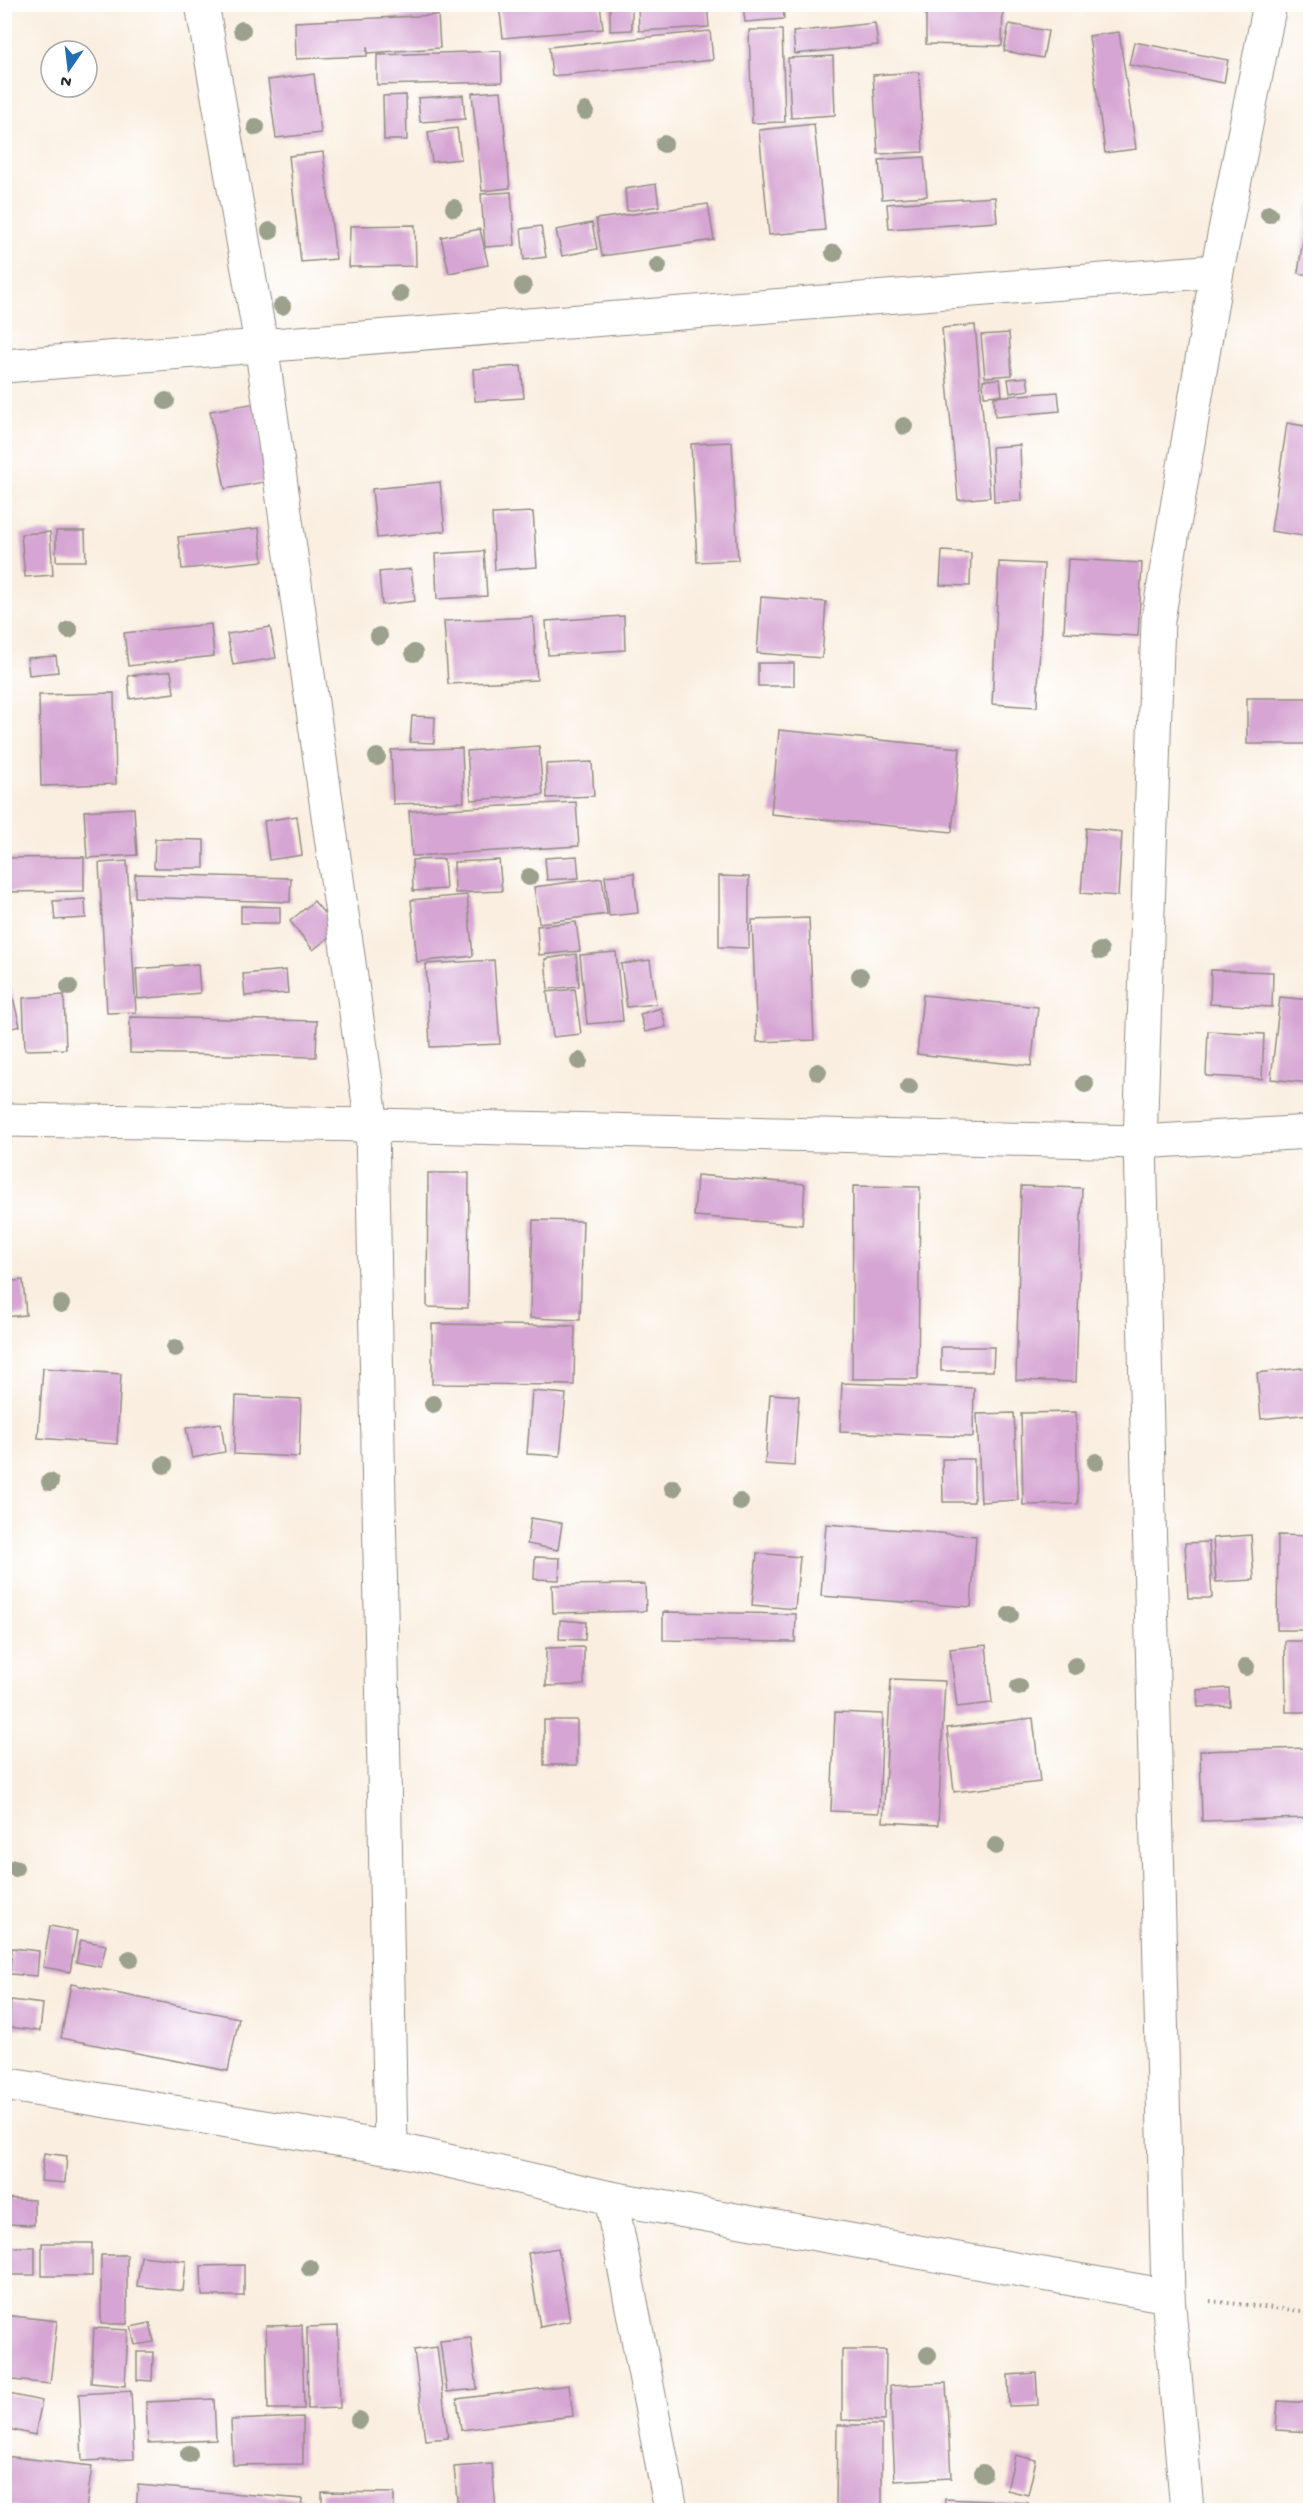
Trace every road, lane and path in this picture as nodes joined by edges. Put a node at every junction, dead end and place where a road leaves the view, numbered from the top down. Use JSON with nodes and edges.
{"nodes":[{"id":1,"x":202,"y":4,"type":"edge"},
{"id":2,"x":1270,"y":4,"type":"edge"},
{"id":3,"x":1216,"y":271,"type":"junction"},
{"id":4,"x":261,"y":344,"type":"junction"},
{"id":5,"x":4,"y":366,"type":"edge"},
{"id":6,"x":4,"y":1120,"type":"edge"},
{"id":7,"x":372,"y":1125,"type":"junction"},
{"id":8,"x":1311,"y":1132,"type":"edge"},
{"id":9,"x":1140,"y":1142,"type":"junction"},
{"id":10,"x":4,"y":2084,"type":"edge"},
{"id":11,"x":391,"y":2148,"type":"junction"},
{"id":12,"x":610,"y":2198,"type":"junction"},
{"id":13,"x":1168,"y":2296,"type":"junction"},
{"id":14,"x":1311,"y":2312,"type":"edge"},
{"id":15,"x":671,"y":2511,"type":"edge"},
{"id":16,"x":1187,"y":2511,"type":"edge"}],
"edges":[{"from":1,"to":4,"type":"street"},
{"from":2,"to":3,"type":"street"},
{"from":3,"to":4,"type":"street"},
{"from":3,"to":9,"type":"street"},
{"from":4,"to":5,"type":"street"},
{"from":4,"to":7,"type":"street"},
{"from":6,"to":7,"type":"street"},
{"from":7,"to":9,"type":"street"},
{"from":7,"to":11,"type":"street"},
{"from":8,"to":9,"type":"street"},
{"from":9,"to":13,"type":"street"},
{"from":10,"to":11,"type":"street"},
{"from":11,"to":12,"type":"street"},
{"from":12,"to":13,"type":"street"},
{"from":12,"to":15,"type":"street"},
{"from":13,"to":14,"type":"path"},
{"from":13,"to":16,"type":"street"}]}
